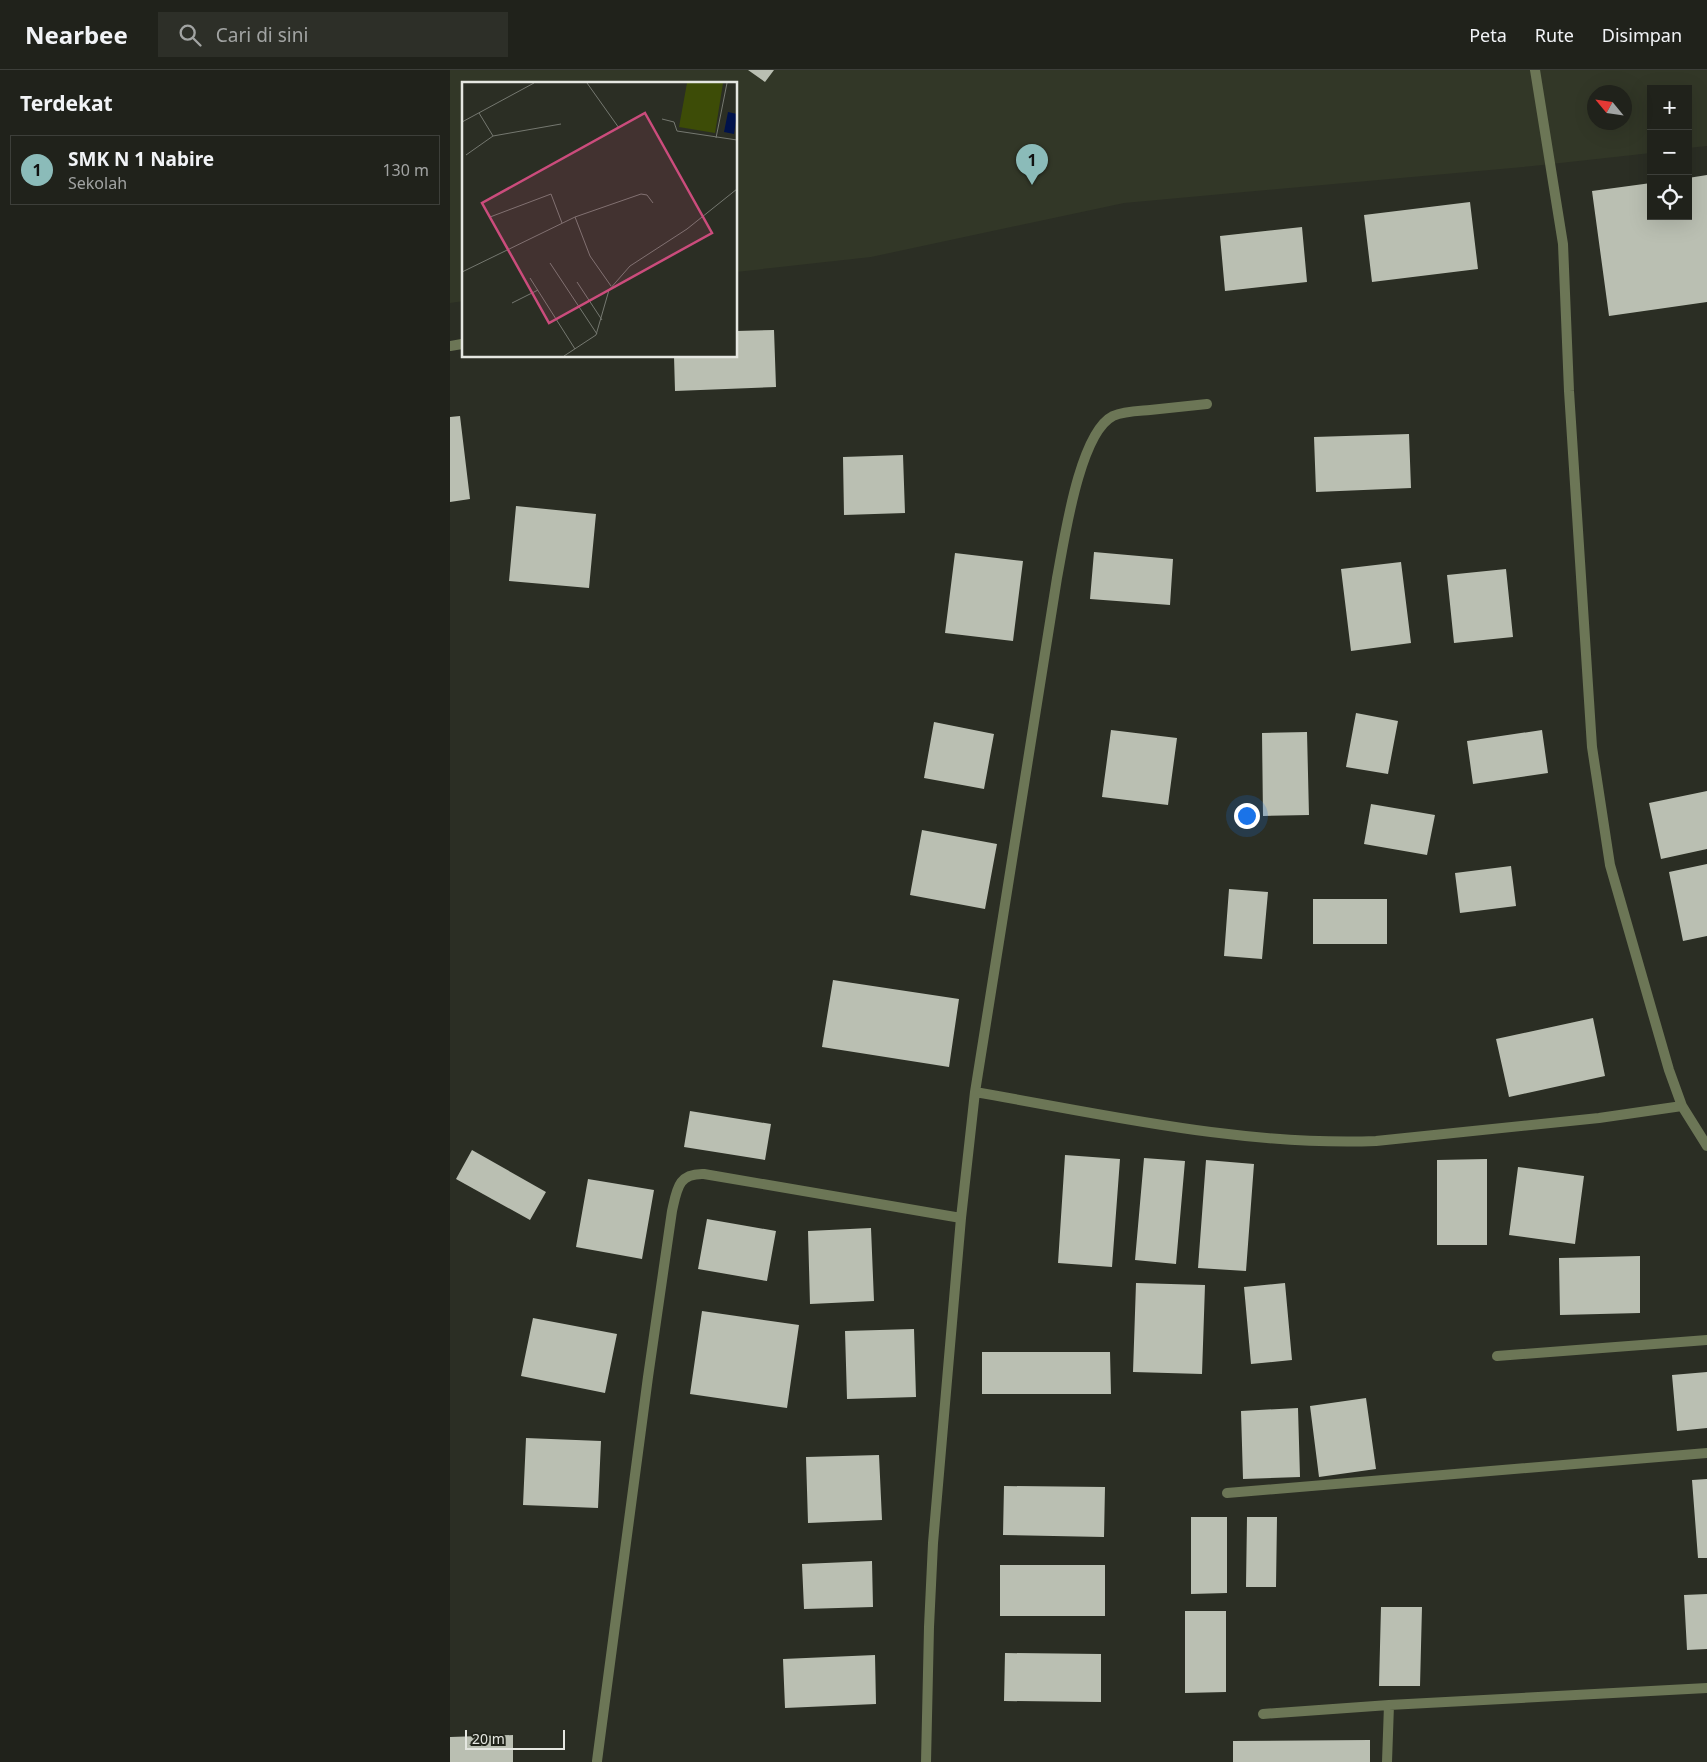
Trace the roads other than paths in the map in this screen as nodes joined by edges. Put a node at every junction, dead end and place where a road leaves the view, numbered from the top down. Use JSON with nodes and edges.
{"nodes":[{"id":1,"x":1535,"y":70,"type":"edge"},
{"id":2,"x":462,"y":344,"type":"dead end"},
{"id":3,"x":450,"y":346,"type":"edge"},
{"id":4,"x":1207,"y":404,"type":"dead end"},
{"id":5,"x":975,"y":1092,"type":"junction"},
{"id":6,"x":1682,"y":1106,"type":"junction"},
{"id":7,"x":1707,"y":1146,"type":"edge"},
{"id":8,"x":960,"y":1218,"type":"junction"},
{"id":9,"x":1707,"y":1340,"type":"edge"},
{"id":10,"x":1497,"y":1356,"type":"dead end"},
{"id":11,"x":1707,"y":1453,"type":"edge"},
{"id":12,"x":1227,"y":1493,"type":"dead end"},
{"id":13,"x":1707,"y":1688,"type":"edge"},
{"id":14,"x":1389,"y":1705,"type":"junction"},
{"id":15,"x":1263,"y":1714,"type":"dead end"},
{"id":16,"x":597,"y":1761,"type":"edge"},
{"id":17,"x":926,"y":1762,"type":"edge"},
{"id":18,"x":1387,"y":1762,"type":"edge"}],
"edges":[{"from":1,"to":6,"type":"street"},
{"from":2,"to":3,"type":"street"},
{"from":4,"to":5,"type":"street"},
{"from":5,"to":6,"type":"street"},
{"from":5,"to":8,"type":"street"},
{"from":6,"to":7,"type":"street"},
{"from":8,"to":16,"type":"street"},
{"from":8,"to":17,"type":"street"},
{"from":9,"to":10,"type":"street"},
{"from":11,"to":12,"type":"street"},
{"from":13,"to":14,"type":"street"},
{"from":14,"to":15,"type":"street"},
{"from":14,"to":18,"type":"street"}]}
